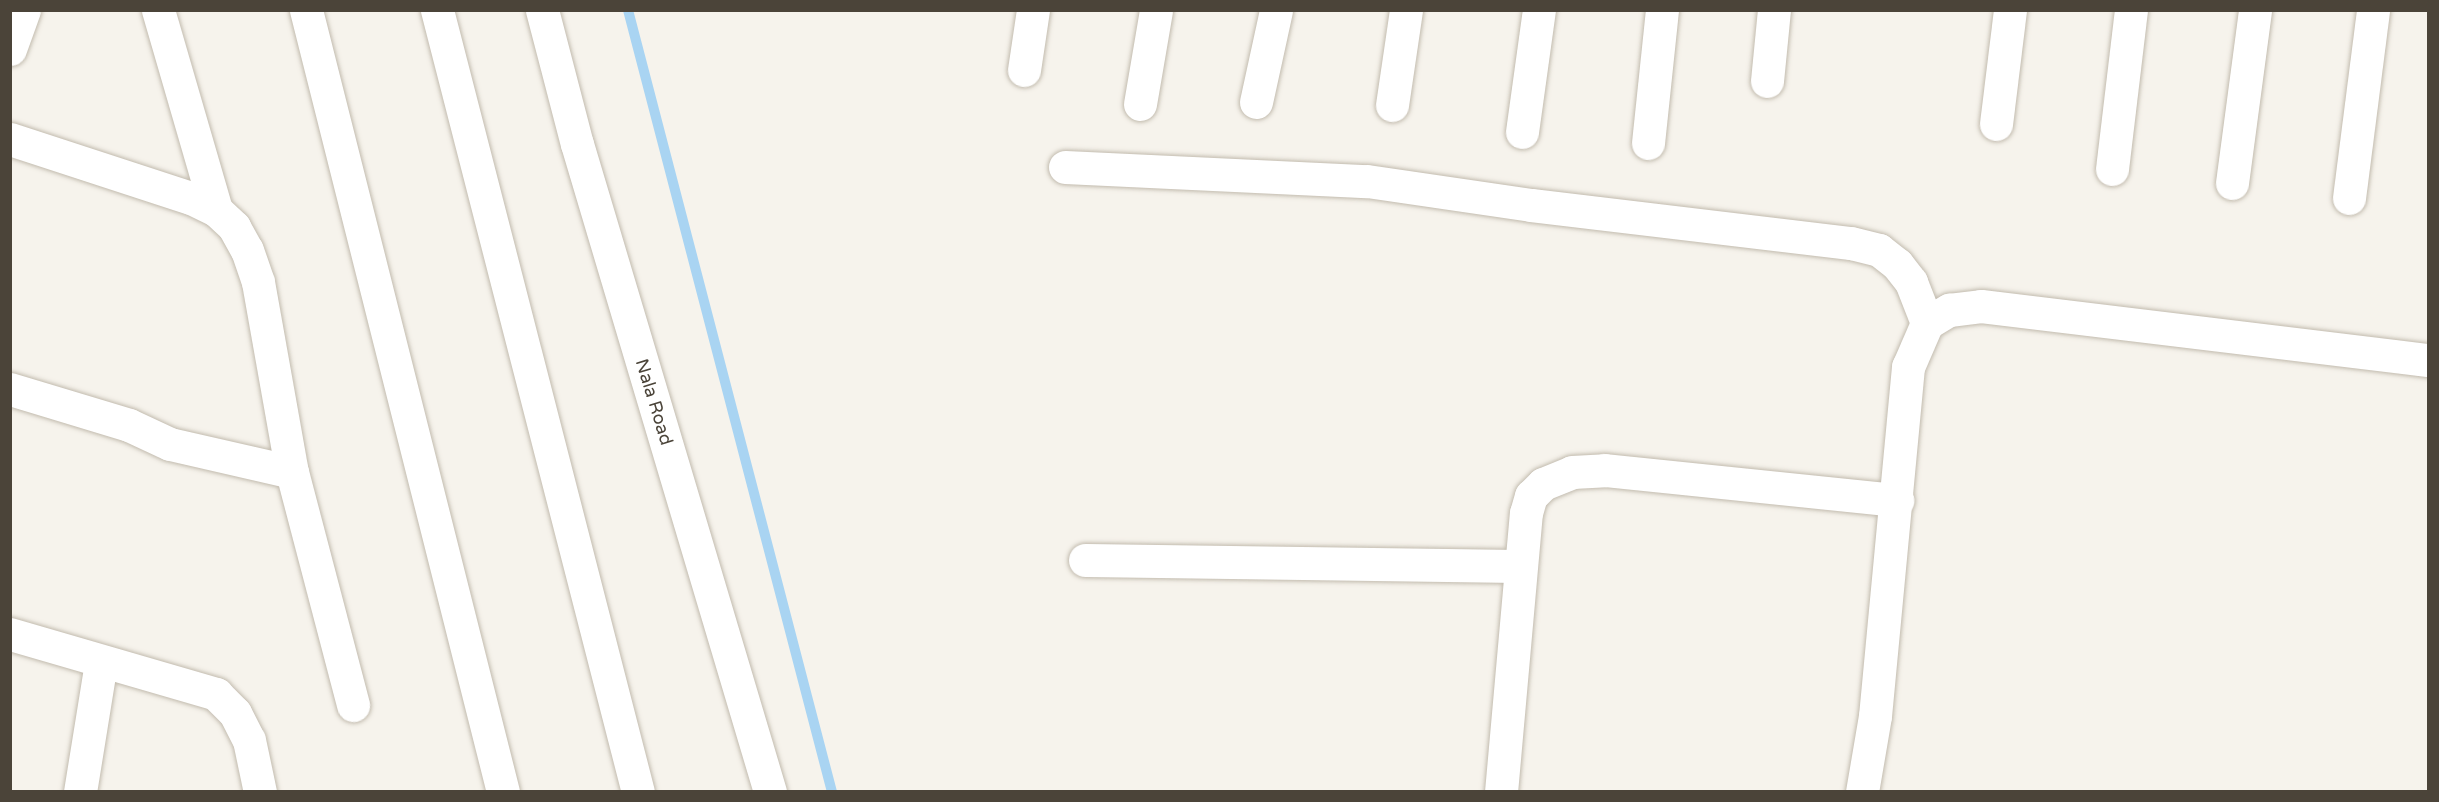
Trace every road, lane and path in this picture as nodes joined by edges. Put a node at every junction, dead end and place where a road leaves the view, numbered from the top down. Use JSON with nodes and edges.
{"nodes":[{"id":1,"x":24,"y":10,"type":"edge"},
{"id":2,"x":159,"y":10,"type":"edge"},
{"id":3,"x":306,"y":10,"type":"edge"},
{"id":4,"x":437,"y":10,"type":"edge"},
{"id":5,"x":542,"y":10,"type":"edge"},
{"id":6,"x":1033,"y":10,"type":"edge"},
{"id":7,"x":1156,"y":10,"type":"edge"},
{"id":8,"x":1276,"y":10,"type":"edge"},
{"id":9,"x":1406,"y":10,"type":"edge"},
{"id":10,"x":1539,"y":10,"type":"edge"},
{"id":11,"x":1662,"y":10,"type":"edge"},
{"id":12,"x":1774,"y":10,"type":"edge"},
{"id":13,"x":2010,"y":10,"type":"edge"},
{"id":14,"x":2131,"y":10,"type":"edge"},
{"id":15,"x":2255,"y":10,"type":"edge"},
{"id":16,"x":2373,"y":10,"type":"edge"},
{"id":17,"x":10,"y":49,"type":"edge"},
{"id":18,"x":1024,"y":70,"type":"dead end"},
{"id":19,"x":1767,"y":81,"type":"dead end"},
{"id":20,"x":1256,"y":102,"type":"dead end"},
{"id":21,"x":1140,"y":104,"type":"dead end"},
{"id":22,"x":1392,"y":105,"type":"dead end"},
{"id":23,"x":1996,"y":124,"type":"dead end"},
{"id":24,"x":1522,"y":132,"type":"dead end"},
{"id":25,"x":10,"y":139,"type":"edge"},
{"id":26,"x":1648,"y":143,"type":"dead end"},
{"id":27,"x":1065,"y":167,"type":"dead end"},
{"id":28,"x":2112,"y":169,"type":"dead end"},
{"id":29,"x":2232,"y":183,"type":"dead end"},
{"id":30,"x":2349,"y":198,"type":"dead end"},
{"id":31,"x":216,"y":210,"type":"junction"},
{"id":32,"x":1927,"y":323,"type":"junction"},
{"id":33,"x":2428,"y":360,"type":"edge"},
{"id":34,"x":10,"y":389,"type":"edge"},
{"id":35,"x":292,"y":472,"type":"junction"},
{"id":36,"x":1897,"y":500,"type":"junction"},
{"id":37,"x":1085,"y":560,"type":"dead end"},
{"id":38,"x":1519,"y":566,"type":"junction"},
{"id":39,"x":10,"y":634,"type":"edge"},
{"id":40,"x":101,"y":662,"type":"junction"},
{"id":41,"x":353,"y":705,"type":"dead end"},
{"id":42,"x":80,"y":792,"type":"edge"},
{"id":43,"x":261,"y":792,"type":"edge"},
{"id":44,"x":502,"y":792,"type":"edge"},
{"id":45,"x":638,"y":792,"type":"edge"},
{"id":46,"x":770,"y":792,"type":"edge"},
{"id":47,"x":1501,"y":792,"type":"edge"},
{"id":48,"x":1862,"y":792,"type":"edge"}],
"edges":[{"from":1,"to":17,"type":"street"},
{"from":2,"to":31,"type":"street"},
{"from":3,"to":44,"type":"street"},
{"from":4,"to":45,"type":"street"},
{"from":5,"to":46,"type":"street","name":"Nala Road"},
{"from":6,"to":18,"type":"street"},
{"from":7,"to":21,"type":"street"},
{"from":8,"to":20,"type":"street"},
{"from":9,"to":22,"type":"street"},
{"from":10,"to":24,"type":"street"},
{"from":11,"to":26,"type":"street"},
{"from":12,"to":19,"type":"street"},
{"from":13,"to":23,"type":"street"},
{"from":14,"to":28,"type":"street"},
{"from":15,"to":29,"type":"street"},
{"from":16,"to":30,"type":"street"},
{"from":25,"to":31,"type":"street"},
{"from":27,"to":32,"type":"street"},
{"from":31,"to":35,"type":"street"},
{"from":32,"to":33,"type":"street"},
{"from":32,"to":36,"type":"street"},
{"from":34,"to":35,"type":"street"},
{"from":35,"to":41,"type":"street"},
{"from":36,"to":38,"type":"street"},
{"from":36,"to":48,"type":"street"},
{"from":37,"to":38,"type":"street"},
{"from":38,"to":47,"type":"street"},
{"from":39,"to":40,"type":"street"},
{"from":40,"to":42,"type":"street"},
{"from":40,"to":43,"type":"street"}]}
